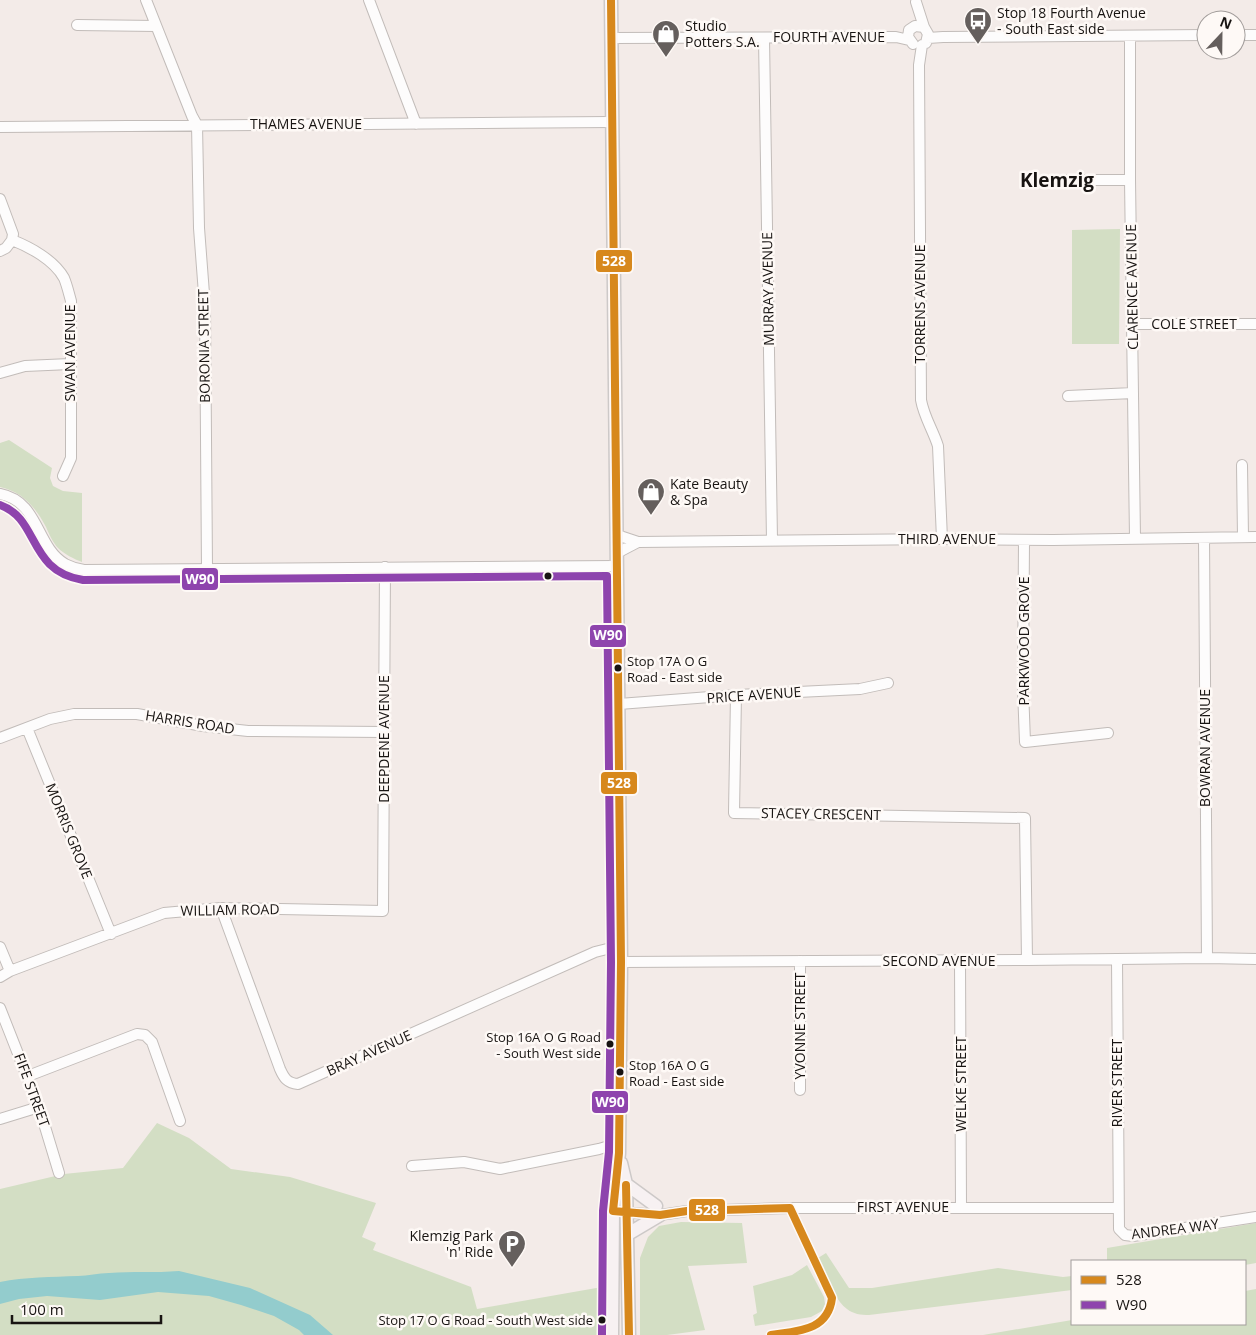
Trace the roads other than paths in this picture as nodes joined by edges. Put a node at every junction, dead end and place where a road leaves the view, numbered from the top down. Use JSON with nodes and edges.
{"nodes":[{"id":1,"x":146,"y":0,"type":"edge"},
{"id":2,"x":369,"y":0,"type":"edge"},
{"id":3,"x":611,"y":0,"type":"edge"},
{"id":4,"x":916,"y":1,"type":"edge"},
{"id":5,"x":77,"y":25,"type":"dead end"},
{"id":6,"x":156,"y":26,"type":"junction"},
{"id":7,"x":918,"y":35,"type":"junction"},
{"id":8,"x":1196,"y":35,"type":"edge"},
{"id":9,"x":1130,"y":36,"type":"junction"},
{"id":10,"x":612,"y":38,"type":"junction"},
{"id":11,"x":764,"y":38,"type":"junction"},
{"id":12,"x":611,"y":122,"type":"junction"},
{"id":13,"x":416,"y":124,"type":"junction"},
{"id":14,"x":197,"y":125,"type":"junction"},
{"id":15,"x":0,"y":127,"type":"edge"},
{"id":16,"x":1062,"y":180,"type":"dead end"},
{"id":17,"x":1130,"y":180,"type":"junction"},
{"id":18,"x":0,"y":199,"type":"edge"},
{"id":19,"x":12,"y":240,"type":"junction"},
{"id":20,"x":0,"y":251,"type":"edge"},
{"id":21,"x":1132,"y":324,"type":"junction"},
{"id":22,"x":1256,"y":324,"type":"edge"},
{"id":23,"x":70,"y":364,"type":"junction"},
{"id":24,"x":0,"y":373,"type":"edge"},
{"id":25,"x":1133,"y":393,"type":"junction"},
{"id":26,"x":1068,"y":396,"type":"dead end"},
{"id":27,"x":1242,"y":465,"type":"dead end"},
{"id":28,"x":63,"y":476,"type":"dead end"},
{"id":29,"x":0,"y":494,"type":"edge"},
{"id":30,"x":617,"y":535,"type":"junction"},
{"id":31,"x":1243,"y":537,"type":"junction"},
{"id":32,"x":1256,"y":537,"type":"edge"},
{"id":33,"x":1135,"y":538,"type":"junction"},
{"id":34,"x":1204,"y":538,"type":"junction"},
{"id":35,"x":942,"y":539,"type":"junction"},
{"id":36,"x":772,"y":540,"type":"junction"},
{"id":37,"x":1024,"y":540,"type":"junction"},
{"id":38,"x":638,"y":542,"type":"junction"},
{"id":39,"x":617,"y":553,"type":"junction"},
{"id":40,"x":617,"y":566,"type":"junction"},
{"id":41,"x":385,"y":567,"type":"junction"},
{"id":42,"x":207,"y":568,"type":"junction"},
{"id":43,"x":888,"y":682,"type":"dead end"},
{"id":44,"x":736,"y":695,"type":"junction"},
{"id":45,"x":619,"y":704,"type":"junction"},
{"id":46,"x":27,"y":728,"type":"junction"},
{"id":47,"x":384,"y":732,"type":"junction"},
{"id":48,"x":1108,"y":733,"type":"dead end"},
{"id":49,"x":0,"y":738,"type":"edge"},
{"id":50,"x":221,"y":908,"type":"junction"},
{"id":51,"x":383,"y":911,"type":"joint"},
{"id":52,"x":110,"y":934,"type":"junction"},
{"id":53,"x":0,"y":947,"type":"edge"},
{"id":54,"x":621,"y":949,"type":"junction"},
{"id":55,"x":1207,"y":958,"type":"junction"},
{"id":56,"x":1117,"y":959,"type":"junction"},
{"id":57,"x":1256,"y":959,"type":"edge"},
{"id":58,"x":960,"y":960,"type":"junction"},
{"id":59,"x":1027,"y":960,"type":"junction"},
{"id":60,"x":800,"y":961,"type":"junction"},
{"id":61,"x":622,"y":962,"type":"junction"},
{"id":62,"x":10,"y":971,"type":"junction"},
{"id":63,"x":0,"y":977,"type":"edge"},
{"id":64,"x":0,"y":1008,"type":"edge"},
{"id":65,"x":28,"y":1076,"type":"junction"},
{"id":66,"x":800,"y":1090,"type":"dead end"},
{"id":67,"x":39,"y":1107,"type":"junction"},
{"id":68,"x":0,"y":1119,"type":"edge"},
{"id":69,"x":180,"y":1121,"type":"dead end"},
{"id":70,"x":619,"y":1148,"type":"junction"},
{"id":71,"x":412,"y":1166,"type":"dead end"},
{"id":72,"x":60,"y":1173,"type":"dead end"},
{"id":73,"x":626,"y":1184,"type":"junction"},
{"id":74,"x":961,"y":1207,"type":"junction"},
{"id":75,"x":1118,"y":1208,"type":"junction"},
{"id":76,"x":658,"y":1210,"type":"junction"},
{"id":77,"x":613,"y":1211,"type":"junction"},
{"id":78,"x":627,"y":1211,"type":"junction"},
{"id":79,"x":1256,"y":1217,"type":"edge"},
{"id":80,"x":628,"y":1234,"type":"junction"},
{"id":81,"x":612,"y":1335,"type":"edge"},
{"id":82,"x":630,"y":1335,"type":"edge"}],
"edges":[{"from":1,"to":6,"type":"street"},
{"from":2,"to":13,"type":"street"},
{"from":3,"to":10,"type":"main road"},
{"from":4,"to":7,"type":"street","name":"TORRENS AVENUE"},
{"from":5,"to":6,"type":"street"},
{"from":6,"to":14,"type":"street"},
{"from":7,"to":9,"type":"street","name":"FOURTH AVENUE"},
{"from":7,"to":11,"type":"street","name":"FOURTH AVENUE"},
{"from":7,"to":35,"type":"street","name":"TORRENS AVENUE"},
{"from":8,"to":9,"type":"street","name":"FOURTH AVENUE"},
{"from":9,"to":17,"type":"street","name":"CLARENCE AVENUE"},
{"from":10,"to":11,"type":"street","name":"FOURTH AVENUE"},
{"from":10,"to":12,"type":"main road"},
{"from":11,"to":36,"type":"street","name":"MURRAY AVENUE"},
{"from":12,"to":13,"type":"street","name":"THAMES AVENUE"},
{"from":12,"to":30,"type":"main road"},
{"from":13,"to":14,"type":"street","name":"THAMES AVENUE"},
{"from":14,"to":15,"type":"street","name":"THAMES AVENUE"},
{"from":14,"to":42,"type":"street","name":"BORONIA STREET"},
{"from":16,"to":17,"type":"street"},
{"from":17,"to":21,"type":"street","name":"CLARENCE AVENUE"},
{"from":18,"to":19,"type":"street"},
{"from":19,"to":20,"type":"street"},
{"from":19,"to":23,"type":"street","name":"SWAN AVENUE"},
{"from":21,"to":22,"type":"street","name":"COLE STREET"},
{"from":21,"to":25,"type":"street","name":"CLARENCE AVENUE"},
{"from":23,"to":24,"type":"street"},
{"from":23,"to":28,"type":"street","name":"SWAN AVENUE"},
{"from":25,"to":26,"type":"street"},
{"from":25,"to":33,"type":"street","name":"CLARENCE AVENUE"},
{"from":27,"to":31,"type":"street"},
{"from":29,"to":42,"type":"street"},
{"from":30,"to":38,"type":"street","name":"THIRD AVENUE"},
{"from":30,"to":39,"type":"main road"},
{"from":31,"to":32,"type":"street","name":"THIRD AVENUE"},
{"from":31,"to":34,"type":"street","name":"THIRD AVENUE"},
{"from":33,"to":34,"type":"street","name":"THIRD AVENUE"},
{"from":33,"to":37,"type":"street","name":"THIRD AVENUE"},
{"from":34,"to":55,"type":"street","name":"BOWRAN AVENUE"},
{"from":35,"to":36,"type":"street","name":"THIRD AVENUE"},
{"from":35,"to":37,"type":"street","name":"THIRD AVENUE"},
{"from":36,"to":38,"type":"street","name":"THIRD AVENUE"},
{"from":37,"to":48,"type":"street","name":"PARKWOOD GROVE"},
{"from":38,"to":39,"type":"street","name":"THIRD AVENUE"},
{"from":39,"to":40,"type":"main road"},
{"from":40,"to":41,"type":"street"},
{"from":40,"to":45,"type":"main road"},
{"from":41,"to":42,"type":"street"},
{"from":41,"to":47,"type":"street","name":"DEEPDENE AVENUE"},
{"from":43,"to":44,"type":"street","name":"PRICE AVENUE"},
{"from":44,"to":45,"type":"street","name":"PRICE AVENUE"},
{"from":44,"to":59,"type":"street","name":"STACEY CRESCENT"},
{"from":45,"to":54,"type":"main road"},
{"from":46,"to":47,"type":"street","name":"HARRIS ROAD"},
{"from":46,"to":49,"type":"street","name":"HARRIS ROAD"},
{"from":46,"to":52,"type":"street","name":"MORRIS GROVE"},
{"from":47,"to":51,"type":"street","name":"DEEPDENE AVENUE"},
{"from":50,"to":51,"type":"street","name":"WILLIAM ROAD"},
{"from":50,"to":52,"type":"street","name":"WILLIAM ROAD"},
{"from":50,"to":54,"type":"street","name":"BRAY AVENUE"},
{"from":52,"to":62,"type":"street","name":"WILLIAM ROAD"},
{"from":53,"to":62,"type":"street"},
{"from":54,"to":61,"type":"main road"},
{"from":55,"to":56,"type":"street","name":"SECOND AVENUE"},
{"from":55,"to":57,"type":"street","name":"SECOND AVENUE"},
{"from":56,"to":59,"type":"street","name":"SECOND AVENUE"},
{"from":56,"to":75,"type":"street","name":"RIVER STREET"},
{"from":58,"to":59,"type":"street","name":"SECOND AVENUE"},
{"from":58,"to":60,"type":"street","name":"SECOND AVENUE"},
{"from":58,"to":74,"type":"street","name":"WELKE STREET"},
{"from":60,"to":61,"type":"street","name":"SECOND AVENUE"},
{"from":60,"to":66,"type":"street","name":"YVONNE STREET"},
{"from":61,"to":70,"type":"main road"},
{"from":62,"to":63,"type":"street","name":"WILLIAM ROAD"},
{"from":64,"to":65,"type":"street","name":"FIFE STREET"},
{"from":65,"to":67,"type":"street","name":"FIFE STREET"},
{"from":65,"to":69,"type":"street"},
{"from":67,"to":68,"type":"street"},
{"from":67,"to":72,"type":"street","name":"FIFE STREET"},
{"from":70,"to":71,"type":"street"},
{"from":70,"to":73,"type":"main road"},
{"from":70,"to":77,"type":"main road"},
{"from":73,"to":76,"type":"main road"},
{"from":73,"to":78,"type":"main road"},
{"from":74,"to":75,"type":"street","name":"FIRST AVENUE"},
{"from":74,"to":76,"type":"street","name":"FIRST AVENUE"},
{"from":75,"to":79,"type":"street","name":"ANDREA WAY"},
{"from":76,"to":78,"type":"street","name":"FIRST AVENUE"},
{"from":76,"to":80,"type":"main road"},
{"from":77,"to":78,"type":"street","name":"FIRST AVENUE"},
{"from":77,"to":81,"type":"main road"},
{"from":78,"to":80,"type":"main road"},
{"from":80,"to":82,"type":"main road"}]}
